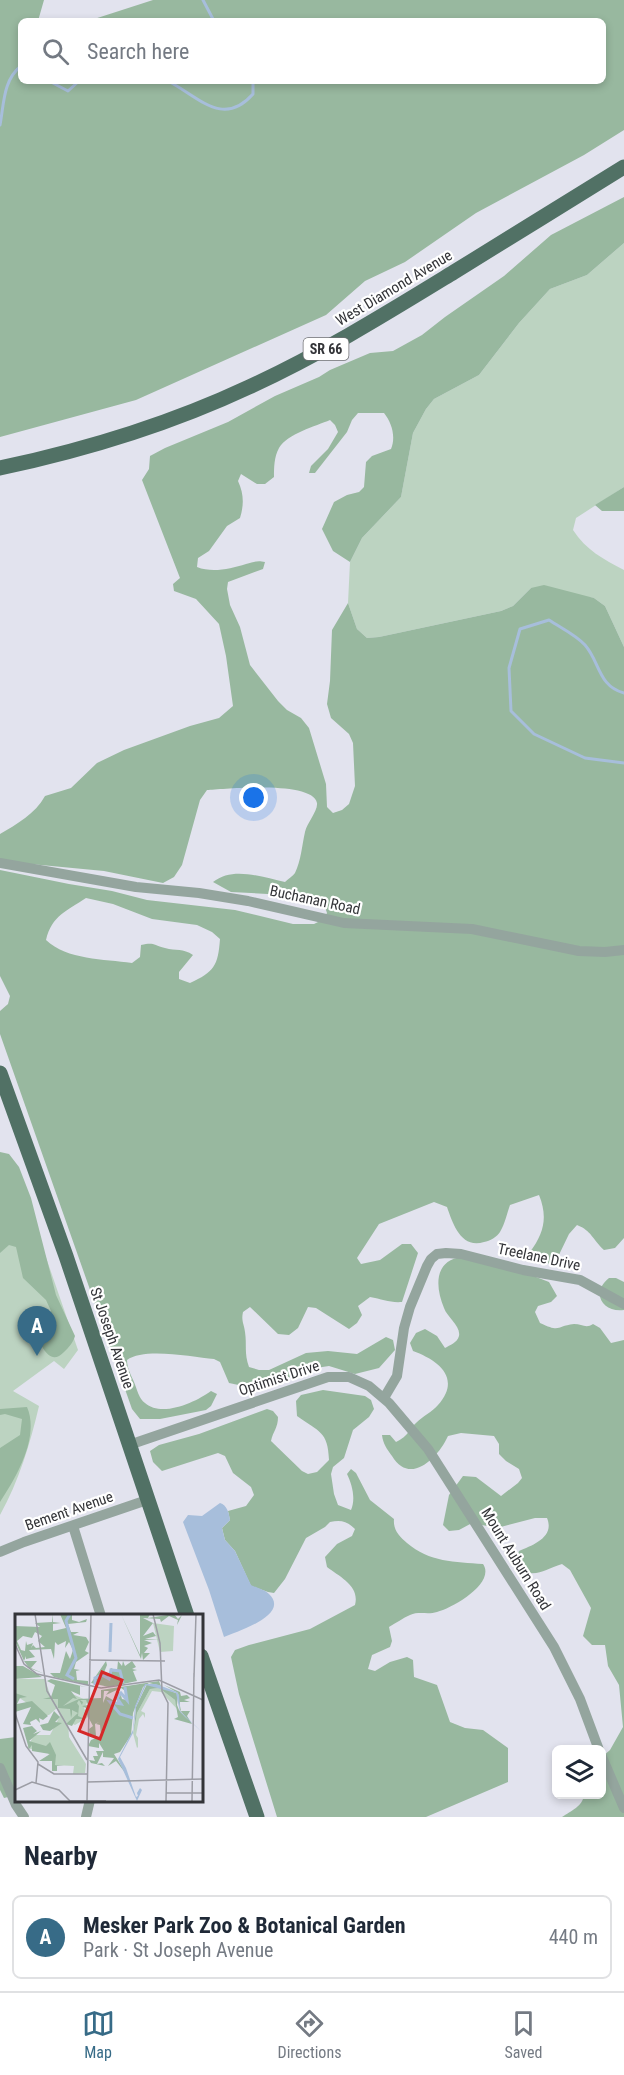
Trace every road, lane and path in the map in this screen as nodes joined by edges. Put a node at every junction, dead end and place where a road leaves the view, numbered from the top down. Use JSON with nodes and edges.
{"nodes":[{"id":1,"x":624,"y":167,"type":"edge"},
{"id":2,"x":0,"y":468,"type":"edge"},
{"id":3,"x":0,"y":864,"type":"edge"},
{"id":4,"x":624,"y":950,"type":"edge"},
{"id":5,"x":0,"y":1073,"type":"edge"},
{"id":6,"x":624,"y":1304,"type":"edge"},
{"id":7,"x":384,"y":1398,"type":"junction"},
{"id":8,"x":129,"y":1445,"type":"junction"},
{"id":9,"x":147,"y":1500,"type":"junction"},
{"id":10,"x":73,"y":1526,"type":"junction"},
{"id":11,"x":0,"y":1552,"type":"edge"},
{"id":12,"x":100,"y":1614,"type":"edge"},
{"id":13,"x":186,"y":1614,"type":"edge"},
{"id":14,"x":202,"y":1659,"type":"edge"},
{"id":15,"x":597,"y":1745,"type":"edge"},
{"id":16,"x":606,"y":1766,"type":"edge"},
{"id":17,"x":0,"y":1768,"type":"edge"},
{"id":18,"x":90,"y":1802,"type":"edge"},
{"id":19,"x":624,"y":1808,"type":"edge"},
{"id":20,"x":624,"y":1814,"type":"edge"},
{"id":21,"x":24,"y":1817,"type":"edge"},
{"id":22,"x":86,"y":1817,"type":"edge"},
{"id":23,"x":258,"y":1817,"type":"edge"},
{"id":24,"x":618,"y":1817,"type":"edge"}],
"edges":[{"from":1,"to":2,"type":"main road","name":"West Diamond Avenue","number":"SR 66"},
{"from":3,"to":4,"type":"street","name":"Buchanan Road"},
{"from":5,"to":8,"type":"main road","name":"St Joseph Avenue"},
{"from":6,"to":7,"type":"street","name":"Treelane Drive"},
{"from":7,"to":8,"type":"street","name":"Optimist Drive"},
{"from":7,"to":15,"type":"street","name":"Mount Auburn Road"},
{"from":8,"to":9,"type":"main road","name":"St Joseph Avenue"},
{"from":9,"to":10,"type":"street","name":"Bement Avenue"},
{"from":9,"to":13,"type":"main road","name":"St Joseph Avenue"},
{"from":10,"to":11,"type":"street","name":"Bement Avenue"},
{"from":10,"to":12,"type":"street"},
{"from":14,"to":23,"type":"main road"},
{"from":16,"to":19,"type":"street"},
{"from":17,"to":21,"type":"street"},
{"from":18,"to":22,"type":"street"},
{"from":20,"to":24,"type":"street"}]}
